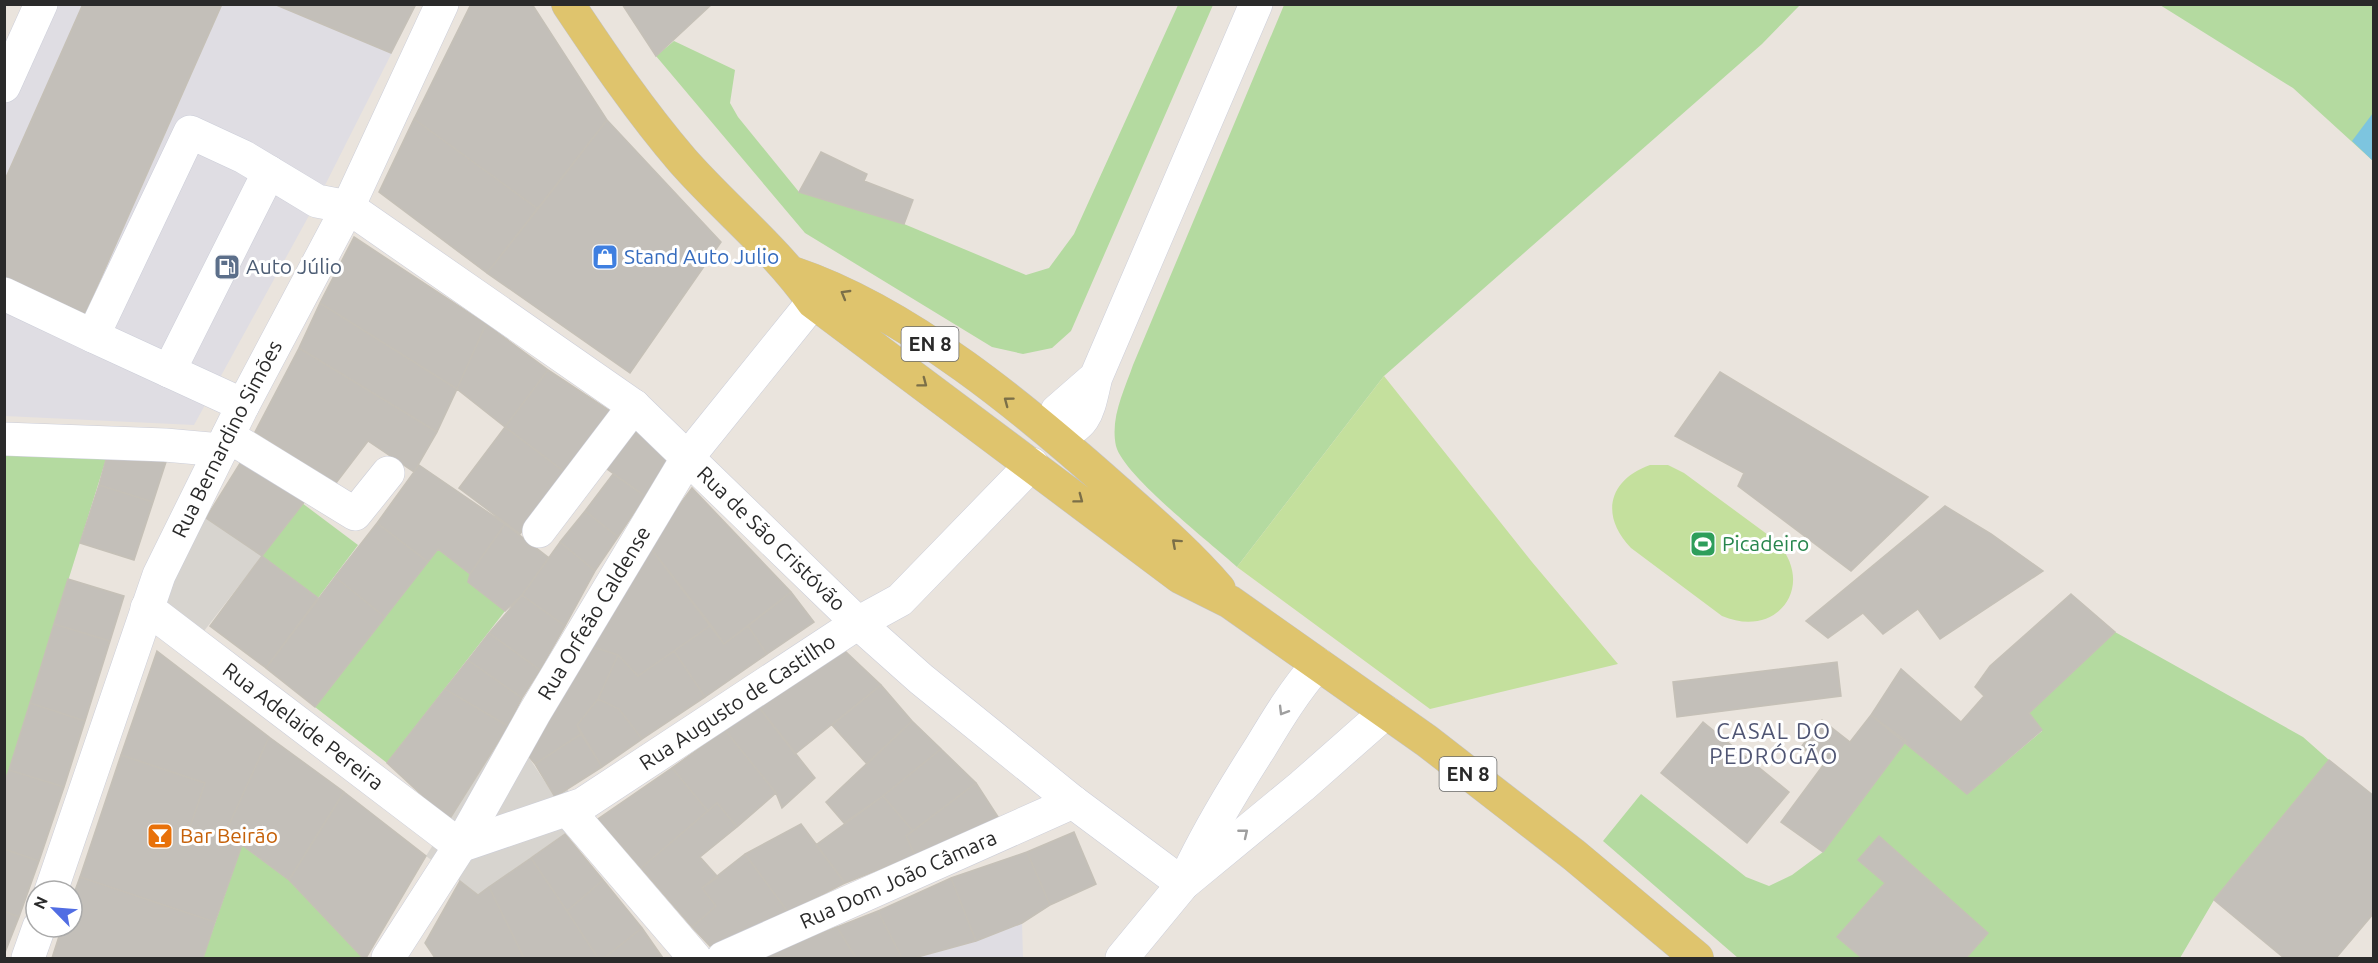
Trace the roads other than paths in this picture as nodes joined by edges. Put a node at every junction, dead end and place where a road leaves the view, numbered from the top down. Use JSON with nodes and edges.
{"nodes":[{"id":1,"x":41,"y":4,"type":"edge"},
{"id":2,"x":442,"y":4,"type":"edge"},
{"id":3,"x":568,"y":4,"type":"edge"},
{"id":4,"x":1256,"y":4,"type":"edge"},
{"id":5,"x":4,"y":86,"type":"edge"},
{"id":6,"x":269,"y":172,"type":"junction"},
{"id":7,"x":348,"y":207,"type":"junction"},
{"id":8,"x":793,"y":273,"type":"junction"},
{"id":9,"x":4,"y":294,"type":"edge"},
{"id":10,"x":813,"y":302,"type":"junction"},
{"id":11,"x":93,"y":336,"type":"junction"},
{"id":12,"x":169,"y":371,"type":"junction"},
{"id":13,"x":243,"y":405,"type":"junction"},
{"id":14,"x":634,"y":406,"type":"junction"},
{"id":15,"x":1055,"y":436,"type":"junction"},
{"id":16,"x":4,"y":439,"type":"edge"},
{"id":17,"x":224,"y":443,"type":"junction"},
{"id":18,"x":688,"y":457,"type":"junction"},
{"id":19,"x":1032,"y":464,"type":"junction"},
{"id":20,"x":388,"y":473,"type":"dead end"},
{"id":21,"x":539,"y":531,"type":"dead end"},
{"id":22,"x":1230,"y":602,"type":"junction"},
{"id":23,"x":147,"y":608,"type":"junction"},
{"id":24,"x":858,"y":623,"type":"junction"},
{"id":25,"x":1318,"y":664,"type":"junction"},
{"id":26,"x":1386,"y":712,"type":"junction"},
{"id":27,"x":1073,"y":802,"type":"junction"},
{"id":28,"x":568,"y":810,"type":"junction"},
{"id":29,"x":460,"y":846,"type":"junction"},
{"id":30,"x":55,"y":879,"type":"edge"},
{"id":31,"x":1183,"y":884,"type":"junction"},
{"id":32,"x":35,"y":939,"type":"edge"},
{"id":33,"x":396,"y":955,"type":"edge"},
{"id":34,"x":28,"y":958,"type":"edge"},
{"id":35,"x":695,"y":958,"type":"edge"},
{"id":36,"x":723,"y":958,"type":"edge"},
{"id":37,"x":1122,"y":958,"type":"edge"},
{"id":38,"x":1696,"y":958,"type":"edge"}],
"edges":[{"from":1,"to":5,"type":"street"},
{"from":2,"to":7,"type":"street","name":"Rua Bernardino Simões"},
{"from":3,"to":8,"type":"main road","number":"EN 8"},
{"from":4,"to":15,"type":"street"},
{"from":6,"to":7,"type":"street"},
{"from":6,"to":11,"type":"street"},
{"from":6,"to":12,"type":"street"},
{"from":7,"to":13,"type":"street","name":"Rua Bernardino Simões"},
{"from":7,"to":14,"type":"street","name":"Rua de São Cristóvão"},
{"from":8,"to":10,"type":"main road","number":"EN 8"},
{"from":15,"to":8,"type":"main road","number":"EN 8","one_way":true},
{"from":9,"to":11,"type":"street"},
{"from":10,"to":18,"type":"street","name":"Rua Orfeão Caldense"},
{"from":10,"to":19,"type":"main road","number":"EN 8","one_way":true},
{"from":11,"to":12,"type":"street"},
{"from":12,"to":13,"type":"street"},
{"from":13,"to":17,"type":"street","name":"Rua Bernardino Simões"},
{"from":14,"to":18,"type":"street","name":"Rua de São Cristóvão"},
{"from":14,"to":21,"type":"street"},
{"from":15,"to":19,"type":"main road"},
{"from":22,"to":15,"type":"main road","number":"EN 8","one_way":true},
{"from":16,"to":17,"type":"street"},
{"from":17,"to":20,"type":"street"},
{"from":17,"to":23,"type":"street","name":"Rua Bernardino Simões"},
{"from":18,"to":24,"type":"street","name":"Rua de São Cristóvão"},
{"from":18,"to":29,"type":"street","name":"Rua Orfeão Caldense"},
{"from":19,"to":22,"type":"main road","number":"EN 8","one_way":true},
{"from":19,"to":24,"type":"street","name":"Rua Augusto de Castilho"},
{"from":22,"to":25,"type":"main road","number":"EN 8"},
{"from":23,"to":29,"type":"street","name":"Rua Adelaide Pereira"},
{"from":23,"to":30,"type":"street","name":"Rua Bernardino Simões"},
{"from":24,"to":27,"type":"street","name":"Rua de São Cristóvão"},
{"from":24,"to":28,"type":"street","name":"Rua Augusto de Castilho"},
{"from":25,"to":26,"type":"main road","number":"EN 8"},
{"from":25,"to":31,"type":"street","one_way":true},
{"from":31,"to":26,"type":"street","one_way":true},
{"from":26,"to":38,"type":"main road","number":"EN 8"},
{"from":27,"to":31,"type":"street","name":"Rua de São Cristóvão"},
{"from":27,"to":36,"type":"street","name":"Rua Dom João Câmara"},
{"from":28,"to":29,"type":"street"},
{"from":28,"to":35,"type":"street"},
{"from":29,"to":33,"type":"street","name":"Rua Orfeão Caldense"},
{"from":31,"to":37,"type":"street"},
{"from":32,"to":34,"type":"street"}]}
